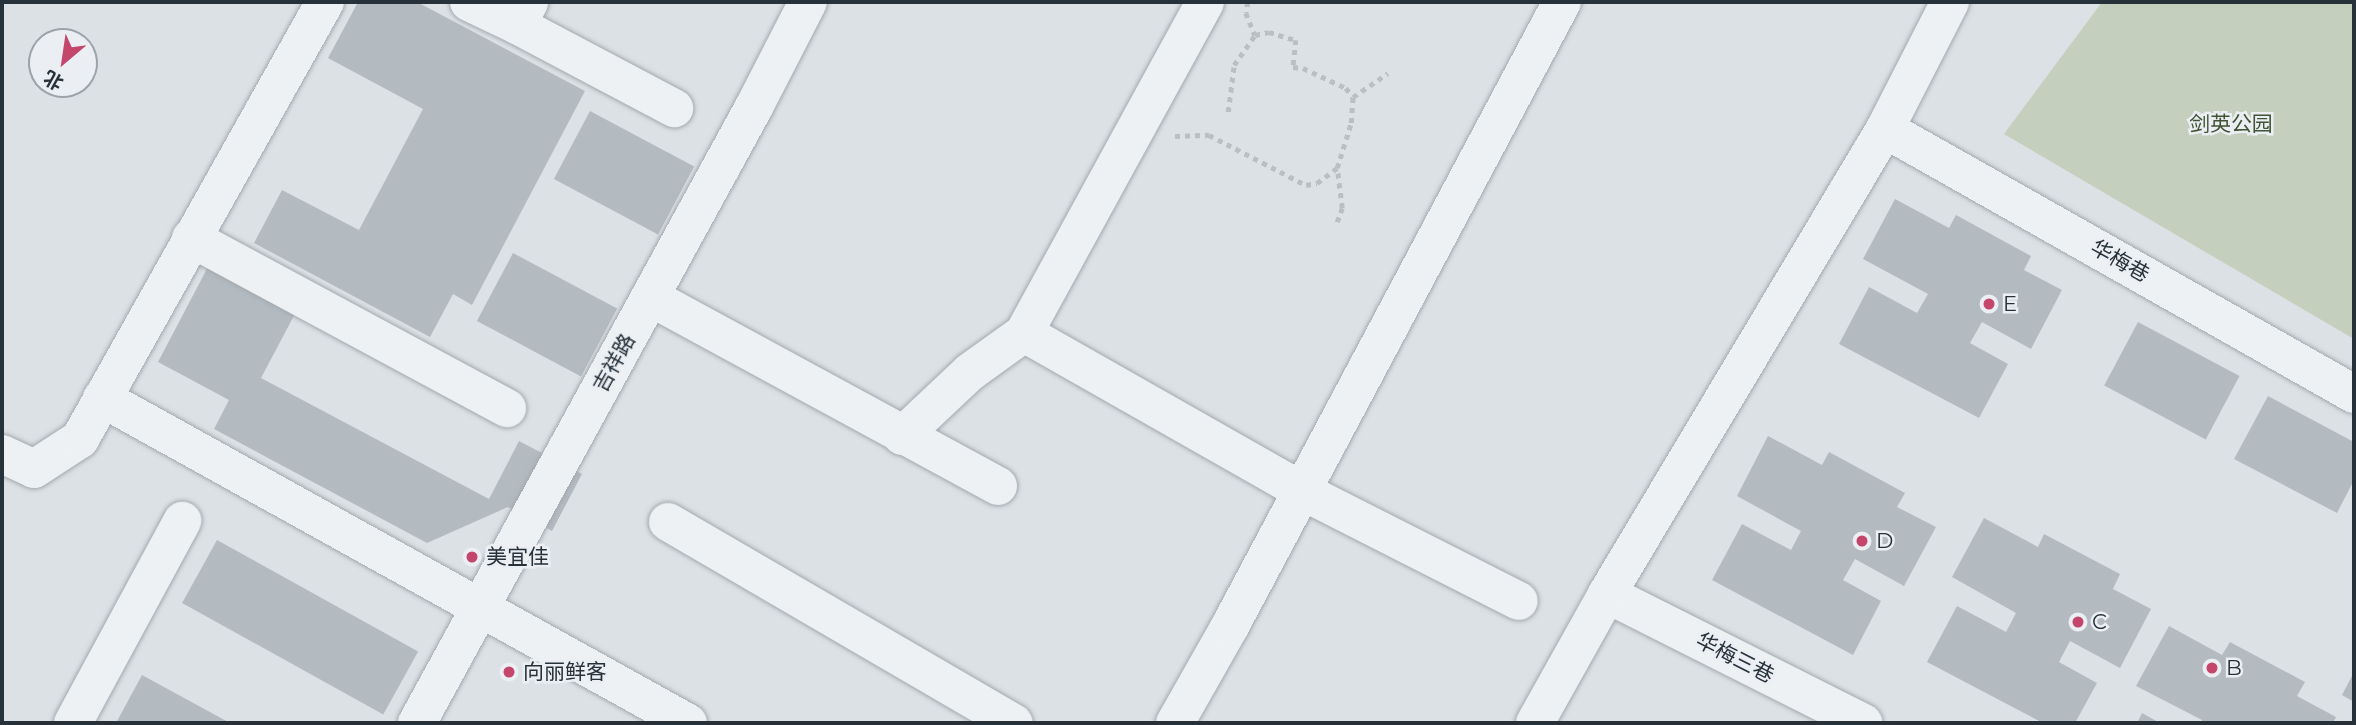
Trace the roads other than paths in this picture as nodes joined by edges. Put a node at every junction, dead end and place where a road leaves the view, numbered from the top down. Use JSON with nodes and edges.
{"nodes":[{"id":1,"x":325,"y":2,"type":"edge"},
{"id":2,"x":469,"y":2,"type":"edge"},
{"id":3,"x":808,"y":2,"type":"edge"},
{"id":4,"x":1205,"y":2,"type":"edge"},
{"id":5,"x":1562,"y":2,"type":"edge"},
{"id":6,"x":1951,"y":2,"type":"edge"},
{"id":7,"x":523,"y":13,"type":"edge"},
{"id":8,"x":674,"y":108,"type":"dead end"},
{"id":9,"x":1885,"y":129,"type":"junction"},
{"id":10,"x":191,"y":238,"type":"junction"},
{"id":11,"x":650,"y":297,"type":"junction"},
{"id":12,"x":1024,"y":333,"type":"junction"},
{"id":13,"x":2354,"y":394,"type":"edge"},
{"id":14,"x":102,"y":398,"type":"junction"},
{"id":15,"x":507,"y":408,"type":"dead end"},
{"id":16,"x":902,"y":436,"type":"junction"},
{"id":17,"x":2,"y":453,"type":"edge"},
{"id":18,"x":998,"y":486,"type":"dead end"},
{"id":19,"x":1302,"y":491,"type":"junction"},
{"id":20,"x":183,"y":521,"type":"dead end"},
{"id":21,"x":668,"y":522,"type":"dead end"},
{"id":22,"x":1607,"y":594,"type":"junction"},
{"id":23,"x":1519,"y":601,"type":"dead end"},
{"id":24,"x":480,"y":609,"type":"junction"},
{"id":25,"x":73,"y":723,"type":"edge"},
{"id":26,"x":417,"y":723,"type":"edge"},
{"id":27,"x":688,"y":723,"type":"edge"},
{"id":28,"x":1014,"y":723,"type":"edge"},
{"id":29,"x":1175,"y":723,"type":"edge"},
{"id":30,"x":1535,"y":723,"type":"edge"},
{"id":31,"x":1863,"y":723,"type":"edge"}],
"edges":[{"from":1,"to":10,"type":"street"},
{"from":2,"to":7,"type":"street"},
{"from":3,"to":11,"type":"street","name":"吉祥路"},
{"from":4,"to":12,"type":"street"},
{"from":5,"to":19,"type":"street"},
{"from":6,"to":9,"type":"street"},
{"from":7,"to":8,"type":"street"},
{"from":9,"to":13,"type":"street","name":"华梅巷"},
{"from":9,"to":22,"type":"street"},
{"from":10,"to":14,"type":"street"},
{"from":10,"to":15,"type":"street"},
{"from":11,"to":16,"type":"street"},
{"from":11,"to":24,"type":"street","name":"吉祥路"},
{"from":12,"to":16,"type":"street"},
{"from":12,"to":19,"type":"street"},
{"from":14,"to":17,"type":"street"},
{"from":14,"to":24,"type":"street"},
{"from":16,"to":18,"type":"street"},
{"from":19,"to":23,"type":"street"},
{"from":19,"to":29,"type":"street"},
{"from":20,"to":25,"type":"street"},
{"from":21,"to":28,"type":"street"},
{"from":22,"to":30,"type":"street"},
{"from":22,"to":31,"type":"street","name":"华梅三巷"},
{"from":24,"to":26,"type":"street","name":"吉祥路"},
{"from":24,"to":27,"type":"street"}]}
